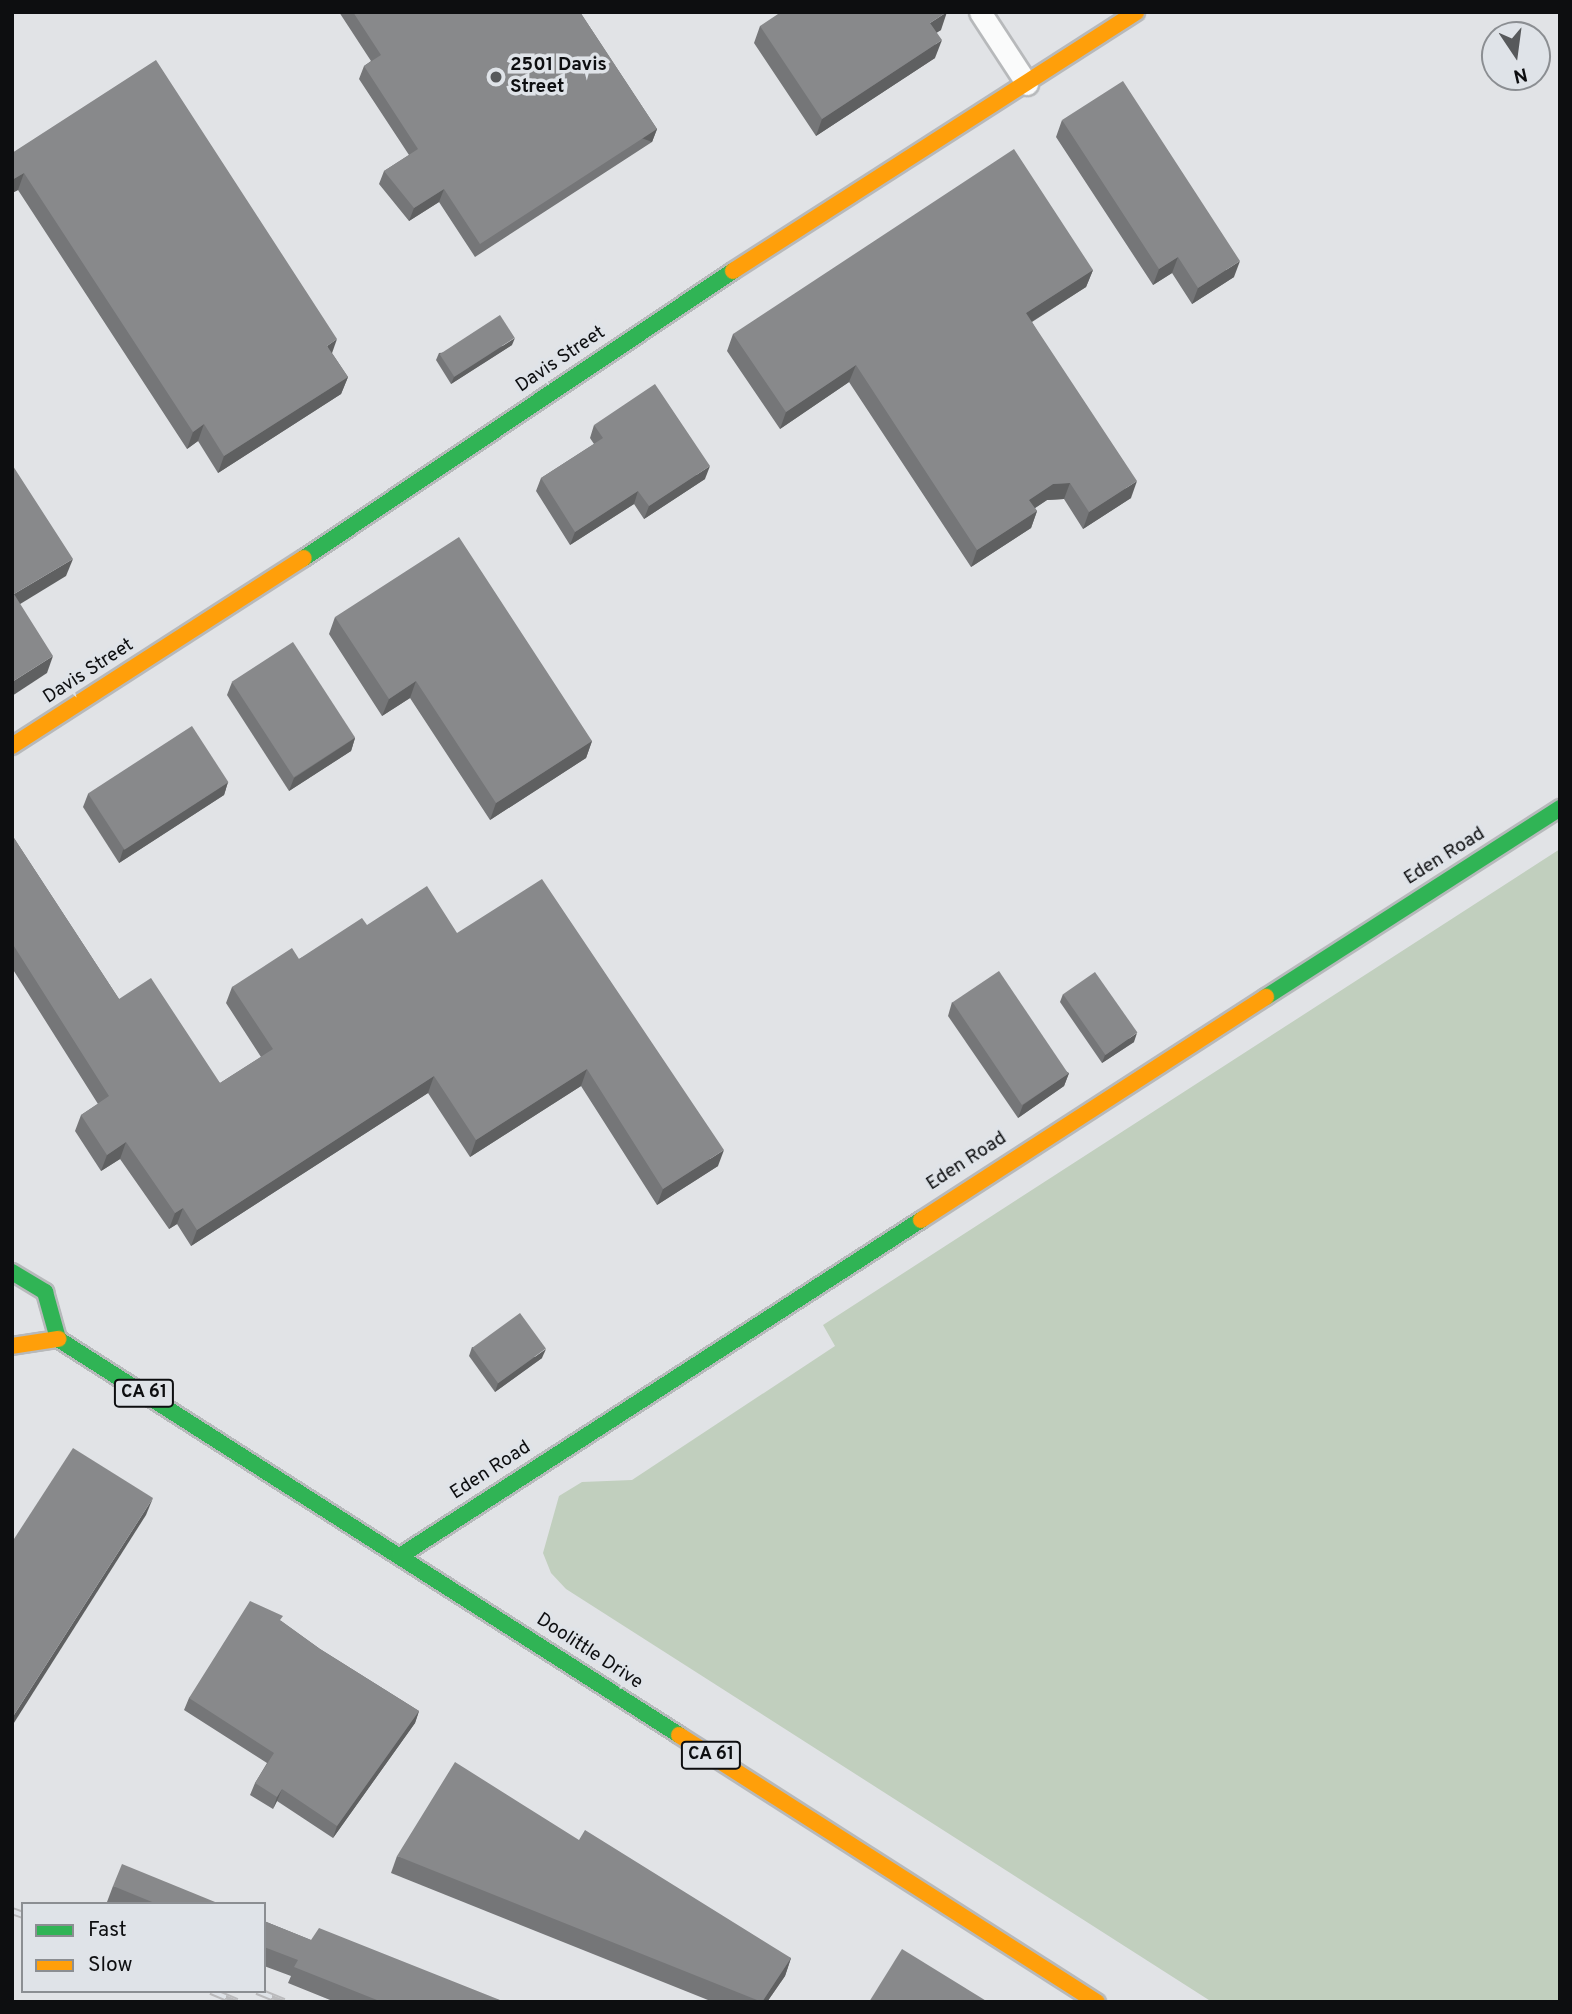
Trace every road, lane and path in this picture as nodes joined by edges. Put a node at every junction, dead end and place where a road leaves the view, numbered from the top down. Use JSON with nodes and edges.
{"nodes":[{"id":1,"x":980,"y":12,"type":"edge"},
{"id":2,"x":1136,"y":12,"type":"edge"},
{"id":3,"x":1027,"y":83,"type":"junction"},
{"id":4,"x":12,"y":746,"type":"edge"},
{"id":5,"x":1560,"y":808,"type":"edge"},
{"id":6,"x":12,"y":1272,"type":"edge"},
{"id":7,"x":58,"y":1339,"type":"junction"},
{"id":8,"x":12,"y":1346,"type":"edge"},
{"id":9,"x":400,"y":1556,"type":"junction"},
{"id":10,"x":1097,"y":2002,"type":"edge"}],
"edges":[{"from":1,"to":3,"type":"street"},
{"from":2,"to":3,"type":"street","name":"Davis Street"},
{"from":3,"to":4,"type":"street","name":"Davis Street"},
{"from":5,"to":9,"type":"street","name":"Eden Road"},
{"from":6,"to":7,"type":"street"},
{"from":7,"to":8,"type":"street"},
{"from":7,"to":9,"type":"street","name":"Doolittle Drive","number":"CA 61"},
{"from":9,"to":10,"type":"street","name":"Doolittle Drive","number":"CA 61"}]}
